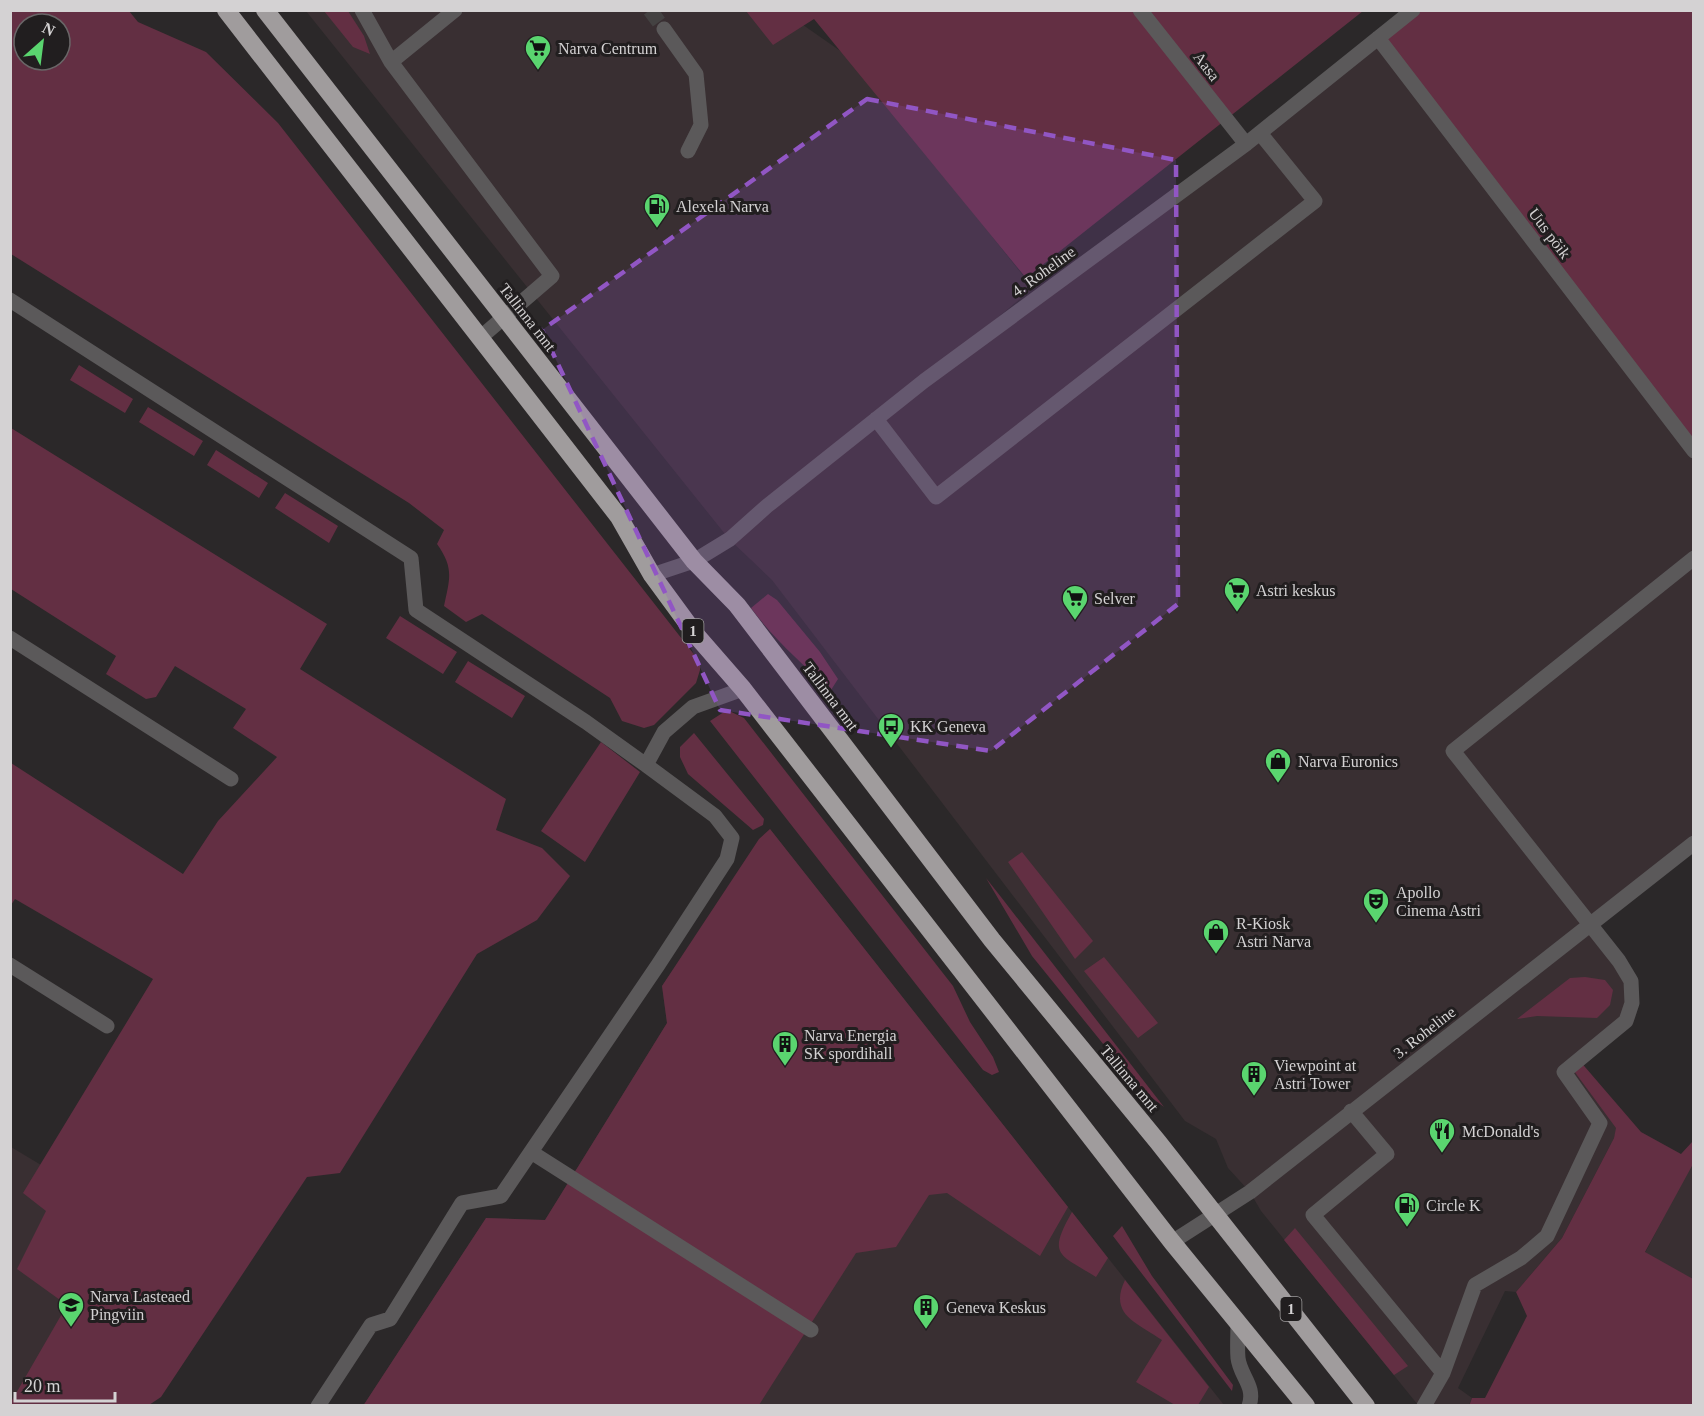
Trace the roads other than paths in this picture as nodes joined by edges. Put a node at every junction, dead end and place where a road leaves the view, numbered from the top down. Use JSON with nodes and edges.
{"nodes":[{"id":1,"x":226,"y":10,"type":"edge"},
{"id":2,"x":265,"y":10,"type":"edge"},
{"id":3,"x":362,"y":10,"type":"edge"},
{"id":4,"x":455,"y":10,"type":"edge"},
{"id":5,"x":1140,"y":10,"type":"edge"},
{"id":6,"x":1413,"y":10,"type":"edge"},
{"id":7,"x":664,"y":29,"type":"tunnel mouth"},
{"id":8,"x":1378,"y":38,"type":"junction"},
{"id":9,"x":391,"y":62,"type":"junction"},
{"id":10,"x":1260,"y":133,"type":"junction"},
{"id":11,"x":1246,"y":144,"type":"junction"},
{"id":12,"x":688,"y":151,"type":"dead end"},
{"id":13,"x":10,"y":300,"type":"edge"},
{"id":14,"x":504,"y":318,"type":"junction"},
{"id":15,"x":481,"y":337,"type":"junction"},
{"id":16,"x":880,"y":417,"type":"junction"},
{"id":17,"x":1694,"y":451,"type":"edge"},
{"id":18,"x":1694,"y":558,"type":"edge"},
{"id":19,"x":694,"y":561,"type":"junction"},
{"id":20,"x":652,"y":575,"type":"junction"},
{"id":21,"x":10,"y":638,"type":"edge"},
{"id":22,"x":743,"y":689,"type":"junction"},
{"id":23,"x":646,"y":765,"type":"junction"},
{"id":24,"x":231,"y":779,"type":"dead end"},
{"id":25,"x":1694,"y":843,"type":"edge"},
{"id":26,"x":1591,"y":924,"type":"junction"},
{"id":27,"x":10,"y":965,"type":"edge"},
{"id":28,"x":107,"y":1026,"type":"dead end"},
{"id":29,"x":1351,"y":1111,"type":"junction"},
{"id":30,"x":531,"y":1152,"type":"junction"},
{"id":31,"x":1215,"y":1214,"type":"junction"},
{"id":32,"x":1172,"y":1242,"type":"junction"},
{"id":33,"x":1238,"y":1323,"type":"junction"},
{"id":34,"x":810,"y":1330,"type":"dead end"},
{"id":35,"x":1443,"y":1373,"type":"junction"},
{"id":36,"x":318,"y":1406,"type":"edge"},
{"id":37,"x":1249,"y":1406,"type":"edge"},
{"id":38,"x":1306,"y":1406,"type":"edge"},
{"id":39,"x":1366,"y":1406,"type":"edge"},
{"id":40,"x":1424,"y":1406,"type":"edge"}],
"edges":[{"from":1,"to":15,"type":"highway","number":"1"},
{"from":2,"to":14,"type":"highway","name":"Tallinna mnt","number":"1"},
{"from":3,"to":9,"type":"street"},
{"from":4,"to":9,"type":"street"},
{"from":5,"to":11,"type":"street","name":"Aasa"},
{"from":6,"to":8,"type":"street","name":"4. Roheline"},
{"from":7,"to":12,"type":"street"},
{"from":8,"to":10,"type":"street","name":"4. Roheline"},
{"from":8,"to":17,"type":"street","name":"Uus põik"},
{"from":9,"to":14,"type":"street"},
{"from":10,"to":11,"type":"street","name":"4. Roheline"},
{"from":10,"to":16,"type":"street"},
{"from":11,"to":16,"type":"street","name":"4. Roheline"},
{"from":13,"to":23,"type":"street"},
{"from":14,"to":15,"type":"street"},
{"from":14,"to":19,"type":"highway","name":"Tallinna mnt","number":"1"},
{"from":15,"to":20,"type":"highway","number":"1"},
{"from":16,"to":19,"type":"street","name":"4. Roheline"},
{"from":18,"to":26,"type":"street"},
{"from":19,"to":20,"type":"street","name":"4. Roheline"},
{"from":19,"to":31,"type":"highway","name":"Tallinna mnt","number":"1"},
{"from":20,"to":22,"type":"highway","number":"1"},
{"from":21,"to":24,"type":"street"},
{"from":22,"to":23,"type":"street"},
{"from":22,"to":32,"type":"highway","number":"1"},
{"from":23,"to":30,"type":"street"},
{"from":25,"to":26,"type":"street","name":"3. Roheline"},
{"from":26,"to":29,"type":"street","name":"3. Roheline"},
{"from":26,"to":35,"type":"street"},
{"from":27,"to":28,"type":"street"},
{"from":29,"to":31,"type":"street","name":"3. Roheline"},
{"from":29,"to":35,"type":"street"},
{"from":30,"to":34,"type":"street"},
{"from":30,"to":36,"type":"street"},
{"from":31,"to":32,"type":"street","name":"3. Roheline"},
{"from":31,"to":39,"type":"highway","name":"Tallinna mnt","number":"1"},
{"from":32,"to":33,"type":"highway","number":"1"},
{"from":33,"to":37,"type":"street"},
{"from":33,"to":38,"type":"highway","number":"1"},
{"from":35,"to":40,"type":"street"}]}
